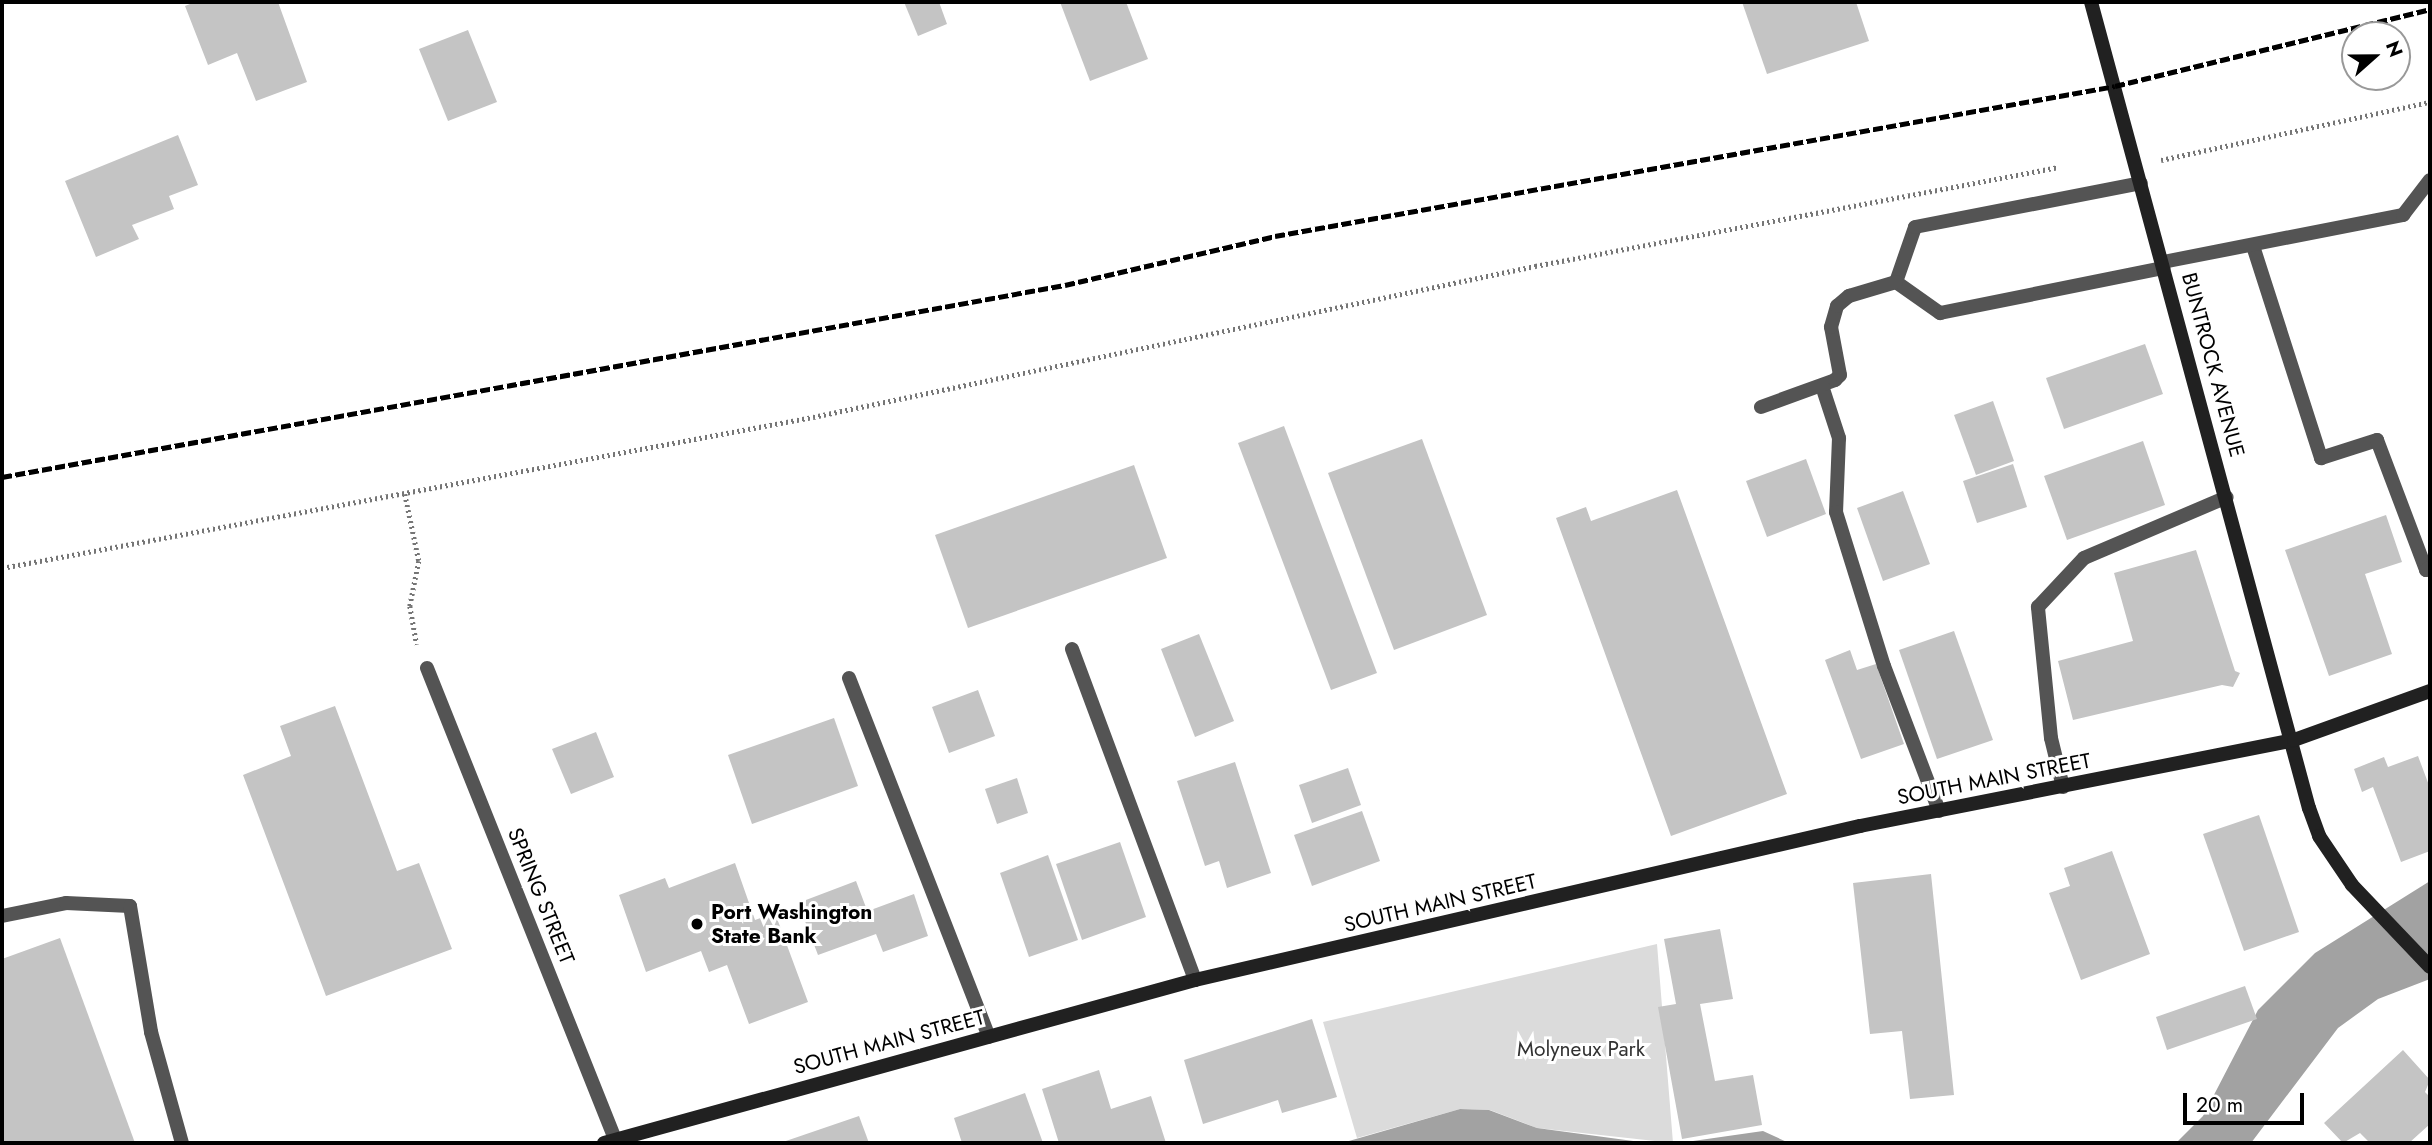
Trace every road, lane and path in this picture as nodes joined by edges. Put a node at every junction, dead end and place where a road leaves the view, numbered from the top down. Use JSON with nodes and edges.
{"nodes":[{"id":1,"x":2091,"y":2,"type":"edge"},
{"id":2,"x":2430,"y":102,"type":"edge"},
{"id":3,"x":2171,"y":160,"type":"dead end"},
{"id":4,"x":2068,"y":166,"type":"dead end"},
{"id":5,"x":2430,"y":180,"type":"edge"},
{"id":6,"x":2141,"y":183,"type":"junction"},
{"id":7,"x":2253,"y":246,"type":"junction"},
{"id":8,"x":2163,"y":265,"type":"junction"},
{"id":9,"x":1896,"y":282,"type":"junction"},
{"id":10,"x":1822,"y":386,"type":"junction"},
{"id":11,"x":1761,"y":408,"type":"dead end"},
{"id":12,"x":404,"y":494,"type":"junction"},
{"id":13,"x":2227,"y":498,"type":"junction"},
{"id":14,"x":2,"y":568,"type":"edge"},
{"id":15,"x":2430,"y":568,"type":"edge"},
{"id":16,"x":1072,"y":649,"type":"dead end"},
{"id":17,"x":428,"y":668,"type":"joint"},
{"id":18,"x":849,"y":678,"type":"dead end"},
{"id":19,"x":2430,"y":691,"type":"edge"},
{"id":20,"x":2294,"y":740,"type":"junction"},
{"id":21,"x":2063,"y":787,"type":"junction"},
{"id":22,"x":1939,"y":811,"type":"junction"},
{"id":23,"x":2,"y":916,"type":"edge"},
{"id":24,"x":2430,"y":967,"type":"edge"},
{"id":25,"x":1195,"y":980,"type":"junction"},
{"id":26,"x":989,"y":1037,"type":"junction"},
{"id":27,"x":610,"y":1141,"type":"edge"},
{"id":28,"x":182,"y":1143,"type":"edge"}],
"edges":[{"from":1,"to":6,"type":"main road","name":"BUNTROCK AVENUE"},
{"from":2,"to":3,"type":"path"},
{"from":4,"to":12,"type":"path"},
{"from":5,"to":7,"type":"street"},
{"from":6,"to":8,"type":"main road","name":"BUNTROCK AVENUE"},
{"from":6,"to":9,"type":"street"},
{"from":7,"to":8,"type":"street"},
{"from":7,"to":15,"type":"street"},
{"from":8,"to":9,"type":"street"},
{"from":8,"to":13,"type":"main road","name":"BUNTROCK AVENUE"},
{"from":9,"to":10,"type":"street"},
{"from":10,"to":11,"type":"street"},
{"from":10,"to":22,"type":"street"},
{"from":12,"to":14,"type":"path"},
{"from":12,"to":17,"type":"path"},
{"from":13,"to":20,"type":"main road","name":"BUNTROCK AVENUE"},
{"from":13,"to":21,"type":"street"},
{"from":16,"to":25,"type":"street"},
{"from":17,"to":27,"type":"street","name":"SPRING STREET"},
{"from":18,"to":26,"type":"street"},
{"from":19,"to":20,"type":"main road","name":"SOUTH MAIN STREET"},
{"from":20,"to":21,"type":"main road","name":"SOUTH MAIN STREET"},
{"from":20,"to":24,"type":"main road","name":"BUNTROCK AVENUE"},
{"from":21,"to":22,"type":"main road","name":"SOUTH MAIN STREET"},
{"from":22,"to":25,"type":"main road","name":"SOUTH MAIN STREET"},
{"from":23,"to":28,"type":"street"},
{"from":25,"to":26,"type":"main road","name":"SOUTH MAIN STREET"},
{"from":26,"to":27,"type":"main road","name":"SOUTH MAIN STREET"}]}
